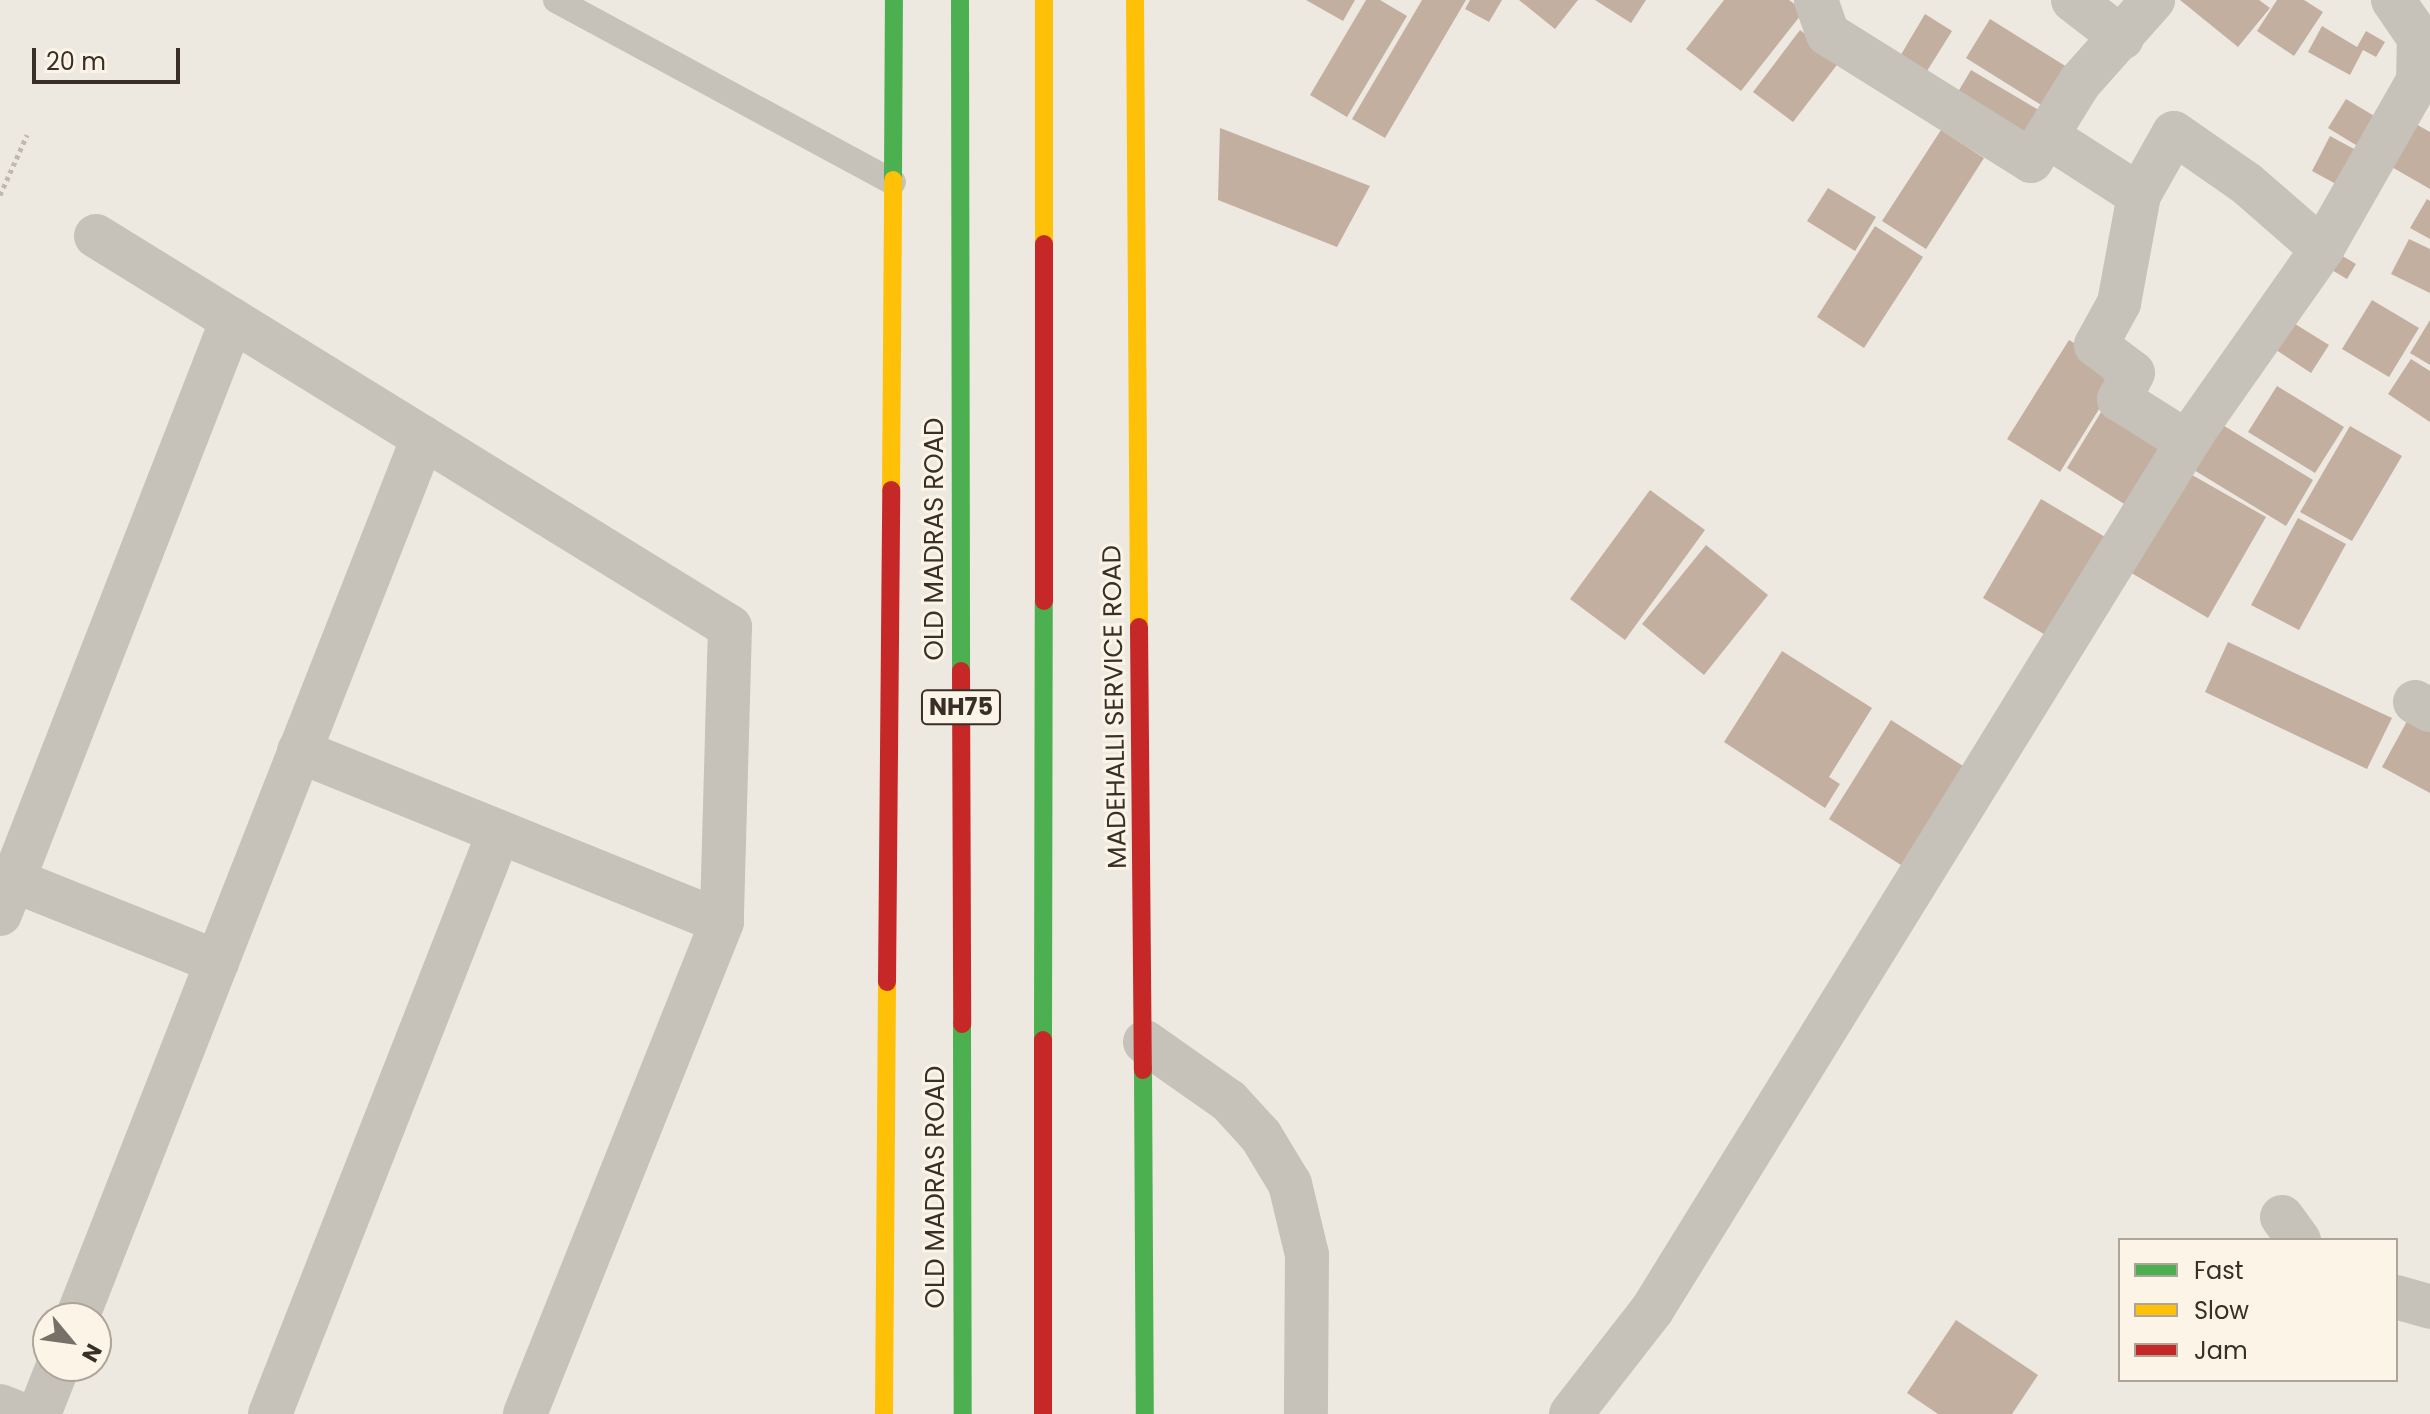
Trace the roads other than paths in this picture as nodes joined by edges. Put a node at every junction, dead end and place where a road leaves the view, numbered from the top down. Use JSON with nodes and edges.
{"nodes":[{"id":1,"x":556,"y":0,"type":"edge"},
{"id":2,"x":894,"y":0,"type":"edge"},
{"id":3,"x":960,"y":0,"type":"edge"},
{"id":4,"x":1044,"y":0,"type":"edge"},
{"id":5,"x":1135,"y":0,"type":"edge"},
{"id":6,"x":1816,"y":0,"type":"edge"},
{"id":7,"x":2073,"y":0,"type":"edge"},
{"id":8,"x":2153,"y":0,"type":"edge"},
{"id":9,"x":2393,"y":0,"type":"edge"},
{"id":10,"x":2122,"y":38,"type":"junction"},
{"id":11,"x":2047,"y":136,"type":"junction"},
{"id":12,"x":893,"y":182,"type":"junction"},
{"id":13,"x":2139,"y":195,"type":"junction"},
{"id":14,"x":96,"y":236,"type":"dead end"},
{"id":15,"x":2322,"y":249,"type":"junction"},
{"id":16,"x":232,"y":320,"type":"junction"},
{"id":17,"x":423,"y":438,"type":"junction"},
{"id":18,"x":2187,"y":442,"type":"junction"},
{"id":19,"x":299,"y":751,"type":"junction"},
{"id":20,"x":499,"y":832,"type":"junction"},
{"id":21,"x":4,"y":890,"type":"edge"},
{"id":22,"x":722,"y":922,"type":"junction"},
{"id":23,"x":217,"y":962,"type":"junction"},
{"id":24,"x":1145,"y":1042,"type":"junction"},
{"id":25,"x":2398,"y":1298,"type":"edge"},
{"id":26,"x":83,"y":1302,"type":"edge"},
{"id":27,"x":2430,"y":1307,"type":"edge"},
{"id":28,"x":52,"y":1382,"type":"edge"},
{"id":29,"x":0,"y":1406,"type":"edge"},
{"id":30,"x":20,"y":1414,"type":"edge"},
{"id":31,"x":39,"y":1414,"type":"edge"},
{"id":32,"x":270,"y":1414,"type":"edge"},
{"id":33,"x":525,"y":1414,"type":"edge"},
{"id":34,"x":884,"y":1414,"type":"edge"},
{"id":35,"x":963,"y":1414,"type":"edge"},
{"id":36,"x":1043,"y":1414,"type":"edge"},
{"id":37,"x":1145,"y":1414,"type":"edge"},
{"id":38,"x":1306,"y":1414,"type":"edge"},
{"id":39,"x":1571,"y":1414,"type":"edge"}],
"edges":[{"from":1,"to":12,"type":"lane"},
{"from":2,"to":12,"type":"main road"},
{"from":3,"to":35,"type":"main road","name":"OLD MADRAS ROAD","number":"NH75"},
{"from":4,"to":36,"type":"main road"},
{"from":5,"to":24,"type":"main road","name":"MADEHALLI SERVICE ROAD"},
{"from":6,"to":11,"type":"street"},
{"from":7,"to":10,"type":"street"},
{"from":8,"to":10,"type":"street"},
{"from":9,"to":15,"type":"street"},
{"from":10,"to":11,"type":"street"},
{"from":11,"to":13,"type":"street"},
{"from":12,"to":34,"type":"main road"},
{"from":13,"to":15,"type":"street"},
{"from":13,"to":18,"type":"street"},
{"from":14,"to":16,"type":"street"},
{"from":15,"to":18,"type":"street"},
{"from":16,"to":17,"type":"street"},
{"from":16,"to":21,"type":"street"},
{"from":17,"to":19,"type":"street"},
{"from":17,"to":22,"type":"street"},
{"from":18,"to":39,"type":"street"},
{"from":19,"to":20,"type":"street"},
{"from":19,"to":23,"type":"street"},
{"from":20,"to":22,"type":"street"},
{"from":20,"to":32,"type":"street"},
{"from":21,"to":23,"type":"street"},
{"from":22,"to":33,"type":"street"},
{"from":23,"to":26,"type":"street"},
{"from":24,"to":37,"type":"main road","name":"MADEHALLI SERVICE ROAD"},
{"from":24,"to":38,"type":"street"},
{"from":25,"to":27,"type":"street"},
{"from":28,"to":31,"type":"street"},
{"from":29,"to":30,"type":"street"}]}
